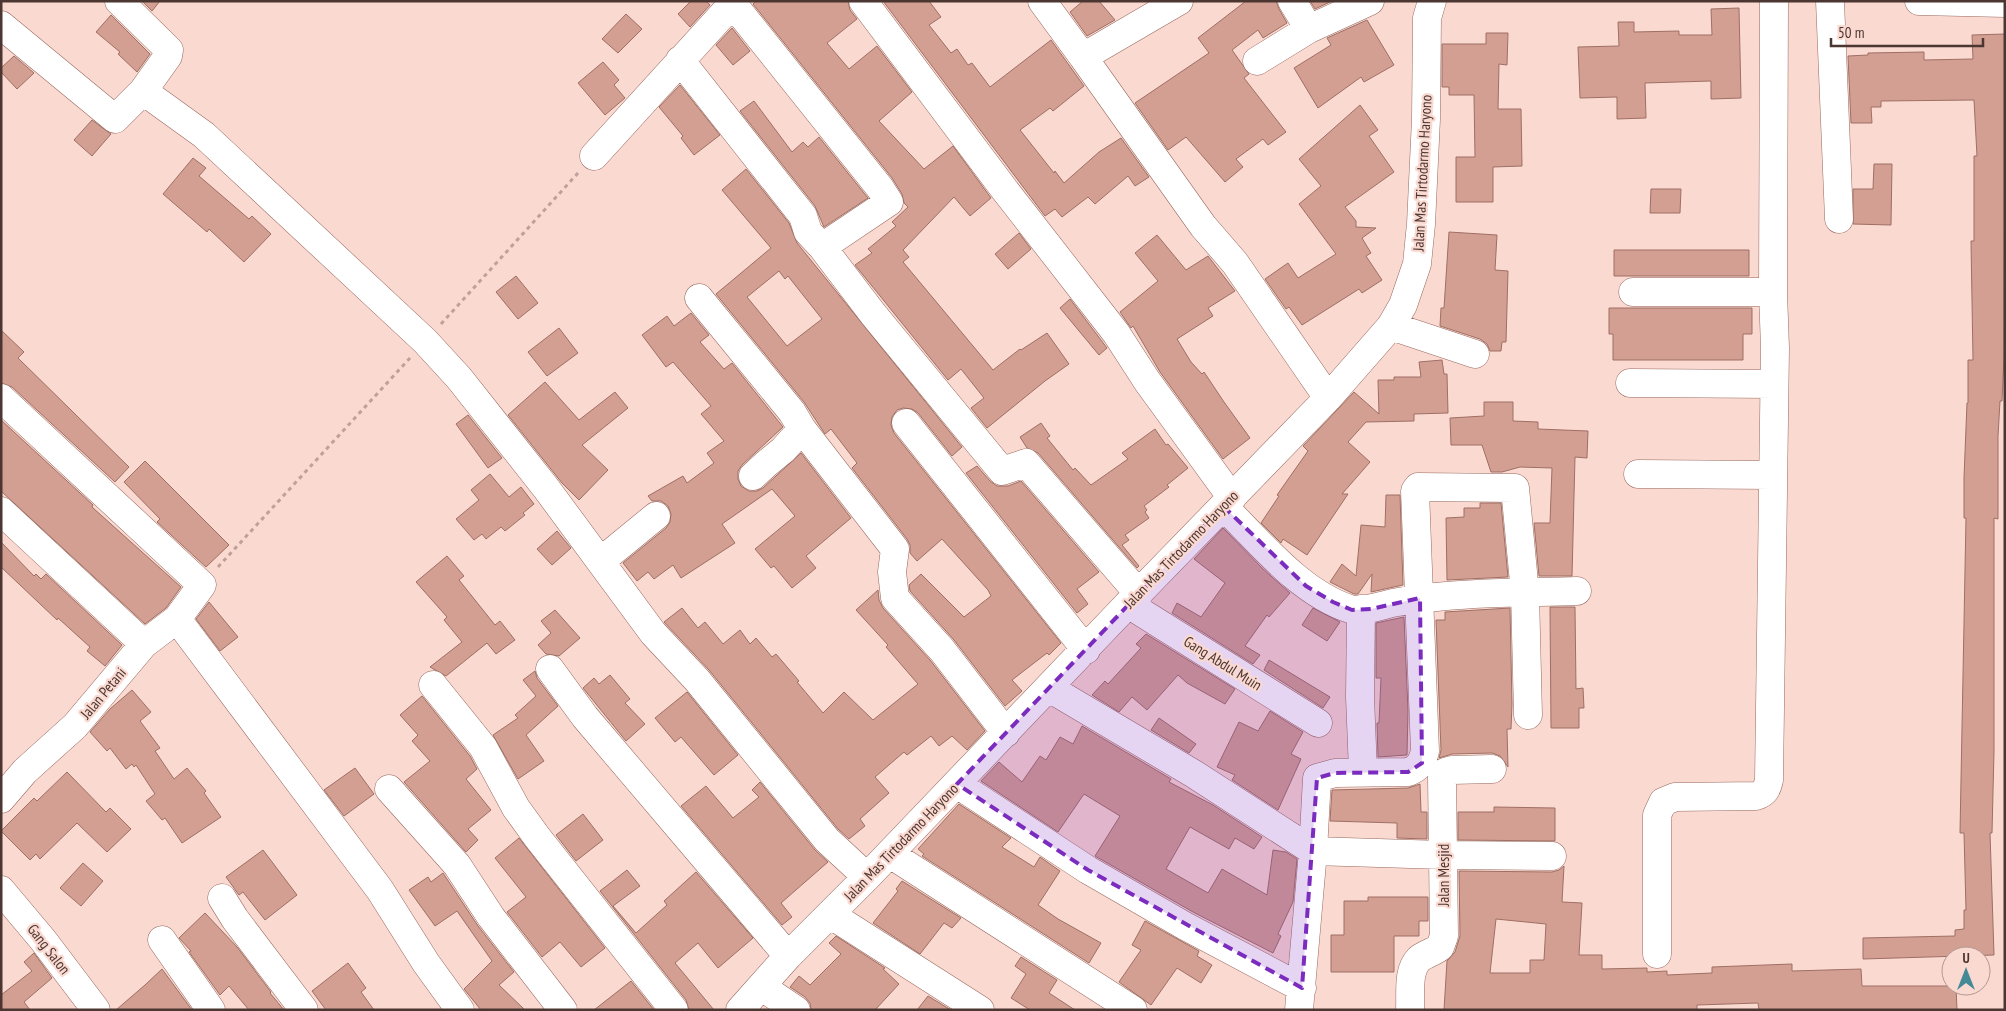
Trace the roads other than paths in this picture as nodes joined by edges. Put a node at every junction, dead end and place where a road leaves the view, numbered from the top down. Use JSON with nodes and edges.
{"nodes":[{"id":1,"x":119,"y":1,"type":"edge"},
{"id":2,"x":863,"y":1,"type":"edge"},
{"id":3,"x":1042,"y":1,"type":"edge"},
{"id":4,"x":1180,"y":1,"type":"edge"},
{"id":5,"x":1292,"y":1,"type":"edge"},
{"id":6,"x":1370,"y":1,"type":"edge"},
{"id":7,"x":1432,"y":1,"type":"edge"},
{"id":8,"x":1774,"y":1,"type":"edge"},
{"id":9,"x":1830,"y":1,"type":"edge"},
{"id":10,"x":1919,"y":1,"type":"edge"},
{"id":11,"x":734,"y":2,"type":"edge"},
{"id":12,"x":2005,"y":3,"type":"edge"},
{"id":13,"x":1,"y":25,"type":"edge"},
{"id":14,"x":1309,"y":29,"type":"junction"},
{"id":15,"x":1083,"y":57,"type":"junction"},
{"id":16,"x":680,"y":60,"type":"junction"},
{"id":17,"x":1257,"y":61,"type":"dead end"},
{"id":18,"x":143,"y":91,"type":"junction"},
{"id":19,"x":594,"y":156,"type":"road end"},
{"id":20,"x":1839,"y":219,"type":"dead end"},
{"id":21,"x":822,"y":246,"type":"junction"},
{"id":22,"x":1633,"y":292,"type":"dead end"},
{"id":23,"x":1773,"y":292,"type":"junction"},
{"id":24,"x":699,"y":298,"type":"dead end"},
{"id":25,"x":1391,"y":326,"type":"junction"},
{"id":26,"x":1475,"y":354,"type":"dead end"},
{"id":27,"x":1630,"y":383,"type":"dead end"},
{"id":28,"x":1774,"y":384,"type":"junction"},
{"id":29,"x":1,"y":398,"type":"edge"},
{"id":30,"x":1328,"y":398,"type":"junction"},
{"id":31,"x":906,"y":423,"type":"dead end"},
{"id":32,"x":802,"y":428,"type":"junction"},
{"id":33,"x":1638,"y":474,"type":"dead end"},
{"id":34,"x":1772,"y":475,"type":"junction"},
{"id":35,"x":754,"y":476,"type":"dead end"},
{"id":36,"x":1227,"y":502,"type":"junction"},
{"id":37,"x":1,"y":511,"type":"edge"},
{"id":38,"x":656,"y":516,"type":"dead end"},
{"id":39,"x":601,"y":561,"type":"junction"},
{"id":40,"x":1577,"y":591,"type":"dead end"},
{"id":41,"x":1525,"y":593,"type":"junction"},
{"id":42,"x":1420,"y":598,"type":"junction"},
{"id":43,"x":1133,"y":599,"type":"junction"},
{"id":44,"x":1361,"y":609,"type":"junction"},
{"id":45,"x":176,"y":619,"type":"junction"},
{"id":46,"x":144,"y":644,"type":"junction"},
{"id":47,"x":1086,"y":650,"type":"junction"},
{"id":48,"x":550,"y":669,"type":"dead end"},
{"id":49,"x":434,"y":685,"type":"dead end"},
{"id":50,"x":1049,"y":688,"type":"junction"},
{"id":51,"x":1528,"y":715,"type":"dead end"},
{"id":52,"x":1318,"y":723,"type":"dead end"},
{"id":53,"x":1006,"y":733,"type":"junction"},
{"id":54,"x":1492,"y":769,"type":"dead end"},
{"id":55,"x":1363,"y":771,"type":"junction"},
{"id":56,"x":957,"y":784,"type":"junction"},
{"id":57,"x":389,"y":789,"type":"dead end"},
{"id":58,"x":1,"y":799,"type":"edge"},
{"id":59,"x":1314,"y":851,"type":"junction"},
{"id":60,"x":890,"y":854,"type":"junction"},
{"id":61,"x":1443,"y":855,"type":"junction"},
{"id":62,"x":1552,"y":856,"type":"dead end"},
{"id":63,"x":867,"y":877,"type":"junction"},
{"id":64,"x":1,"y":890,"type":"edge"},
{"id":65,"x":222,"y":898,"type":"dead end"},
{"id":66,"x":831,"y":914,"type":"junction"},
{"id":67,"x":162,"y":940,"type":"dead end"},
{"id":68,"x":1657,"y":954,"type":"dead end"},
{"id":69,"x":788,"y":956,"type":"junction"},
{"id":70,"x":762,"y":987,"type":"junction"},
{"id":71,"x":1300,"y":999,"type":"edge"},
{"id":72,"x":96,"y":1010,"type":"edge"},
{"id":73,"x":211,"y":1010,"type":"edge"},
{"id":74,"x":304,"y":1010,"type":"edge"},
{"id":75,"x":460,"y":1010,"type":"edge"},
{"id":76,"x":563,"y":1010,"type":"edge"},
{"id":77,"x":674,"y":1010,"type":"edge"},
{"id":78,"x":740,"y":1010,"type":"edge"},
{"id":79,"x":796,"y":1010,"type":"edge"},
{"id":80,"x":980,"y":1010,"type":"edge"},
{"id":81,"x":1133,"y":1010,"type":"edge"},
{"id":82,"x":1410,"y":1010,"type":"edge"}],
"edges":[{"from":1,"to":18,"type":"street"},
{"from":2,"to":36,"type":"street"},
{"from":3,"to":15,"type":"street"},
{"from":4,"to":15,"type":"street"},
{"from":5,"to":14,"type":"street"},
{"from":6,"to":14,"type":"street"},
{"from":7,"to":25,"type":"street","name":"Jalan Mas Tirtodarmo Haryono"},
{"from":8,"to":23,"type":"street"},
{"from":9,"to":20,"type":"street"},
{"from":10,"to":12,"type":"street"},
{"from":11,"to":16,"type":"street"},
{"from":11,"to":21,"type":"street"},
{"from":13,"to":18,"type":"street"},
{"from":14,"to":17,"type":"street"},
{"from":15,"to":30,"type":"street"},
{"from":16,"to":19,"type":"street"},
{"from":16,"to":21,"type":"street"},
{"from":18,"to":39,"type":"street"},
{"from":21,"to":43,"type":"street","name":"Gang Abdul Muin"},
{"from":22,"to":23,"type":"street"},
{"from":23,"to":28,"type":"street"},
{"from":24,"to":32,"type":"street"},
{"from":25,"to":26,"type":"street"},
{"from":25,"to":30,"type":"street","name":"Jalan Mas Tirtodarmo Haryono"},
{"from":27,"to":28,"type":"street"},
{"from":28,"to":34,"type":"street"},
{"from":29,"to":45,"type":"street","name":"Jalan Petani"},
{"from":30,"to":36,"type":"street","name":"Jalan Mas Tirtodarmo Haryono"},
{"from":31,"to":47,"type":"street"},
{"from":32,"to":35,"type":"street"},
{"from":32,"to":53,"type":"street"},
{"from":33,"to":34,"type":"street"},
{"from":34,"to":68,"type":"street"},
{"from":36,"to":43,"type":"street","name":"Jalan Mas Tirtodarmo Haryono"},
{"from":36,"to":44,"type":"street"},
{"from":37,"to":46,"type":"street"},
{"from":38,"to":39,"type":"street"},
{"from":39,"to":63,"type":"street"},
{"from":40,"to":41,"type":"street"},
{"from":41,"to":42,"type":"street"},
{"from":41,"to":42,"type":"street"},
{"from":41,"to":51,"type":"street"},
{"from":42,"to":44,"type":"street"},
{"from":42,"to":55,"type":"street"},
{"from":43,"to":47,"type":"street","name":"Jalan Mas Tirtodarmo Haryono"},
{"from":43,"to":52,"type":"street","name":"Gang Abdul Muin"},
{"from":44,"to":55,"type":"street"},
{"from":45,"to":46,"type":"street","name":"Jalan Petani"},
{"from":45,"to":75,"type":"street"},
{"from":46,"to":58,"type":"street","name":"Jalan Petani"},
{"from":47,"to":50,"type":"street","name":"Jalan Mas Tirtodarmo Haryono"},
{"from":48,"to":69,"type":"street"},
{"from":49,"to":77,"type":"street"},
{"from":50,"to":53,"type":"street","name":"Jalan Mas Tirtodarmo Haryono"},
{"from":50,"to":59,"type":"street"},
{"from":53,"to":56,"type":"street","name":"Jalan Mas Tirtodarmo Haryono"},
{"from":54,"to":61,"type":"street","name":"Jalan Mesjid"},
{"from":55,"to":59,"type":"street"},
{"from":56,"to":60,"type":"street","name":"Jalan Mas Tirtodarmo Haryono"},
{"from":56,"to":71,"type":"street"},
{"from":57,"to":76,"type":"street"},
{"from":59,"to":61,"type":"street"},
{"from":59,"to":71,"type":"street"},
{"from":60,"to":63,"type":"street","name":"Jalan Mas Tirtodarmo Haryono"},
{"from":60,"to":81,"type":"street"},
{"from":61,"to":62,"type":"street"},
{"from":61,"to":82,"type":"street","name":"Jalan Mesjid"},
{"from":63,"to":66,"type":"street","name":"Jalan Mas Tirtodarmo Haryono"},
{"from":64,"to":72,"type":"street","name":"Gang Salon"},
{"from":65,"to":74,"type":"street"},
{"from":66,"to":69,"type":"street","name":"Jalan Mas Tirtodarmo Haryono"},
{"from":66,"to":80,"type":"street"},
{"from":67,"to":73,"type":"street"},
{"from":69,"to":70,"type":"street","name":"Jalan Mas Tirtodarmo Haryono"},
{"from":70,"to":78,"type":"street","name":"Jalan Mas Tirtodarmo Haryono"},
{"from":70,"to":79,"type":"street"}]}
